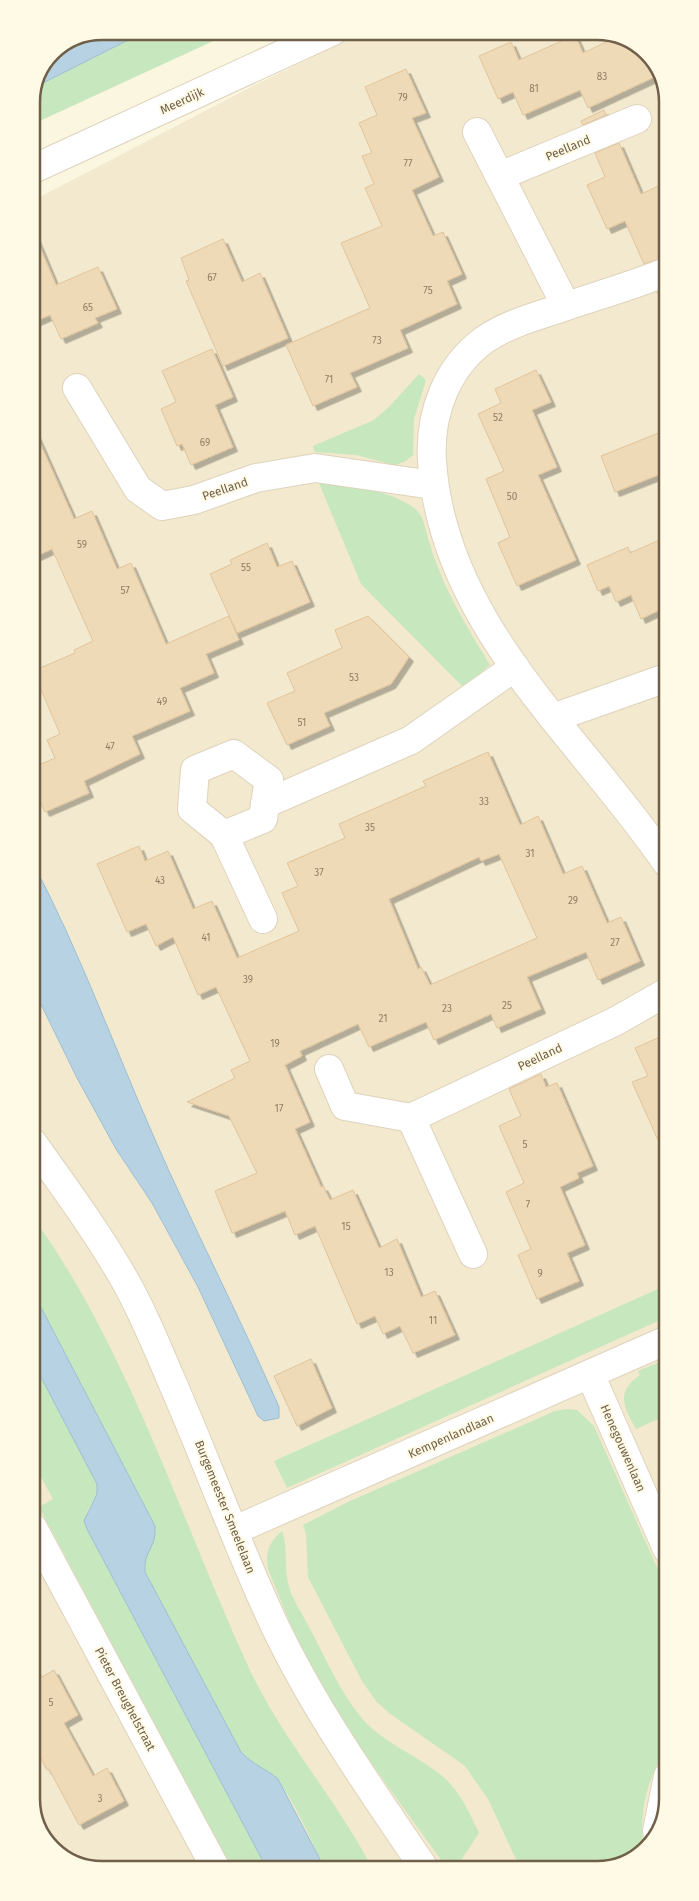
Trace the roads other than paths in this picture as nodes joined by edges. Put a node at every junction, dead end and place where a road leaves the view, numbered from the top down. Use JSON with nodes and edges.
{"nodes":[{"id":1,"x":313,"y":40,"type":"edge"},
{"id":2,"x":637,"y":119,"type":"dead end"},
{"id":3,"x":477,"y":132,"type":"dead end"},
{"id":4,"x":40,"y":166,"type":"edge"},
{"id":5,"x":500,"y":176,"type":"junction"},
{"id":6,"x":659,"y":274,"type":"edge"},
{"id":7,"x":566,"y":306,"type":"junction"},
{"id":8,"x":77,"y":388,"type":"dead end"},
{"id":9,"x":433,"y":485,"type":"junction"},
{"id":10,"x":515,"y":667,"type":"junction"},
{"id":11,"x":659,"y":680,"type":"edge"},
{"id":12,"x":553,"y":718,"type":"junction"},
{"id":13,"x":265,"y":804,"type":"junction"},
{"id":14,"x":224,"y":835,"type":"junction"},
{"id":15,"x":659,"y":852,"type":"edge"},
{"id":16,"x":263,"y":919,"type":"dead end"},
{"id":17,"x":659,"y":997,"type":"edge"},
{"id":18,"x":329,"y":1069,"type":"dead end"},
{"id":19,"x":411,"y":1118,"type":"junction"},
{"id":20,"x":40,"y":1153,"type":"edge"},
{"id":21,"x":473,"y":1254,"type":"dead end"},
{"id":22,"x":659,"y":1344,"type":"edge"},
{"id":23,"x":590,"y":1374,"type":"junction"},
{"id":24,"x":235,"y":1530,"type":"junction"},
{"id":25,"x":659,"y":1531,"type":"edge"},
{"id":26,"x":40,"y":1541,"type":"edge"},
{"id":27,"x":212,"y":1861,"type":"edge"},
{"id":28,"x":419,"y":1861,"type":"edge"}],
"edges":[{"from":1,"to":4,"type":"street","name":"Meerdijk"},
{"from":2,"to":5,"type":"street","name":"Peelland"},
{"from":3,"to":5,"type":"street"},
{"from":5,"to":7,"type":"street"},
{"from":6,"to":7,"type":"street"},
{"from":7,"to":9,"type":"street"},
{"from":8,"to":9,"type":"street","name":"Peelland"},
{"from":9,"to":10,"type":"street"},
{"from":10,"to":12,"type":"street"},
{"from":10,"to":13,"type":"street"},
{"from":11,"to":12,"type":"street"},
{"from":12,"to":15,"type":"street"},
{"from":13,"to":14,"type":"street"},
{"from":13,"to":14,"type":"street"},
{"from":14,"to":16,"type":"street"},
{"from":17,"to":19,"type":"street","name":"Peelland"},
{"from":18,"to":19,"type":"street"},
{"from":19,"to":21,"type":"street"},
{"from":20,"to":24,"type":"street","name":"Burgemeester Smeelelaan"},
{"from":22,"to":23,"type":"street","name":"Kempenlandlaan"},
{"from":23,"to":24,"type":"street","name":"Kempenlandlaan"},
{"from":23,"to":25,"type":"street","name":"Henegouwenlaan"},
{"from":24,"to":28,"type":"street","name":"Burgemeester Smeelelaan"},
{"from":26,"to":27,"type":"street","name":"Pieter Breughelstraat"}]}
